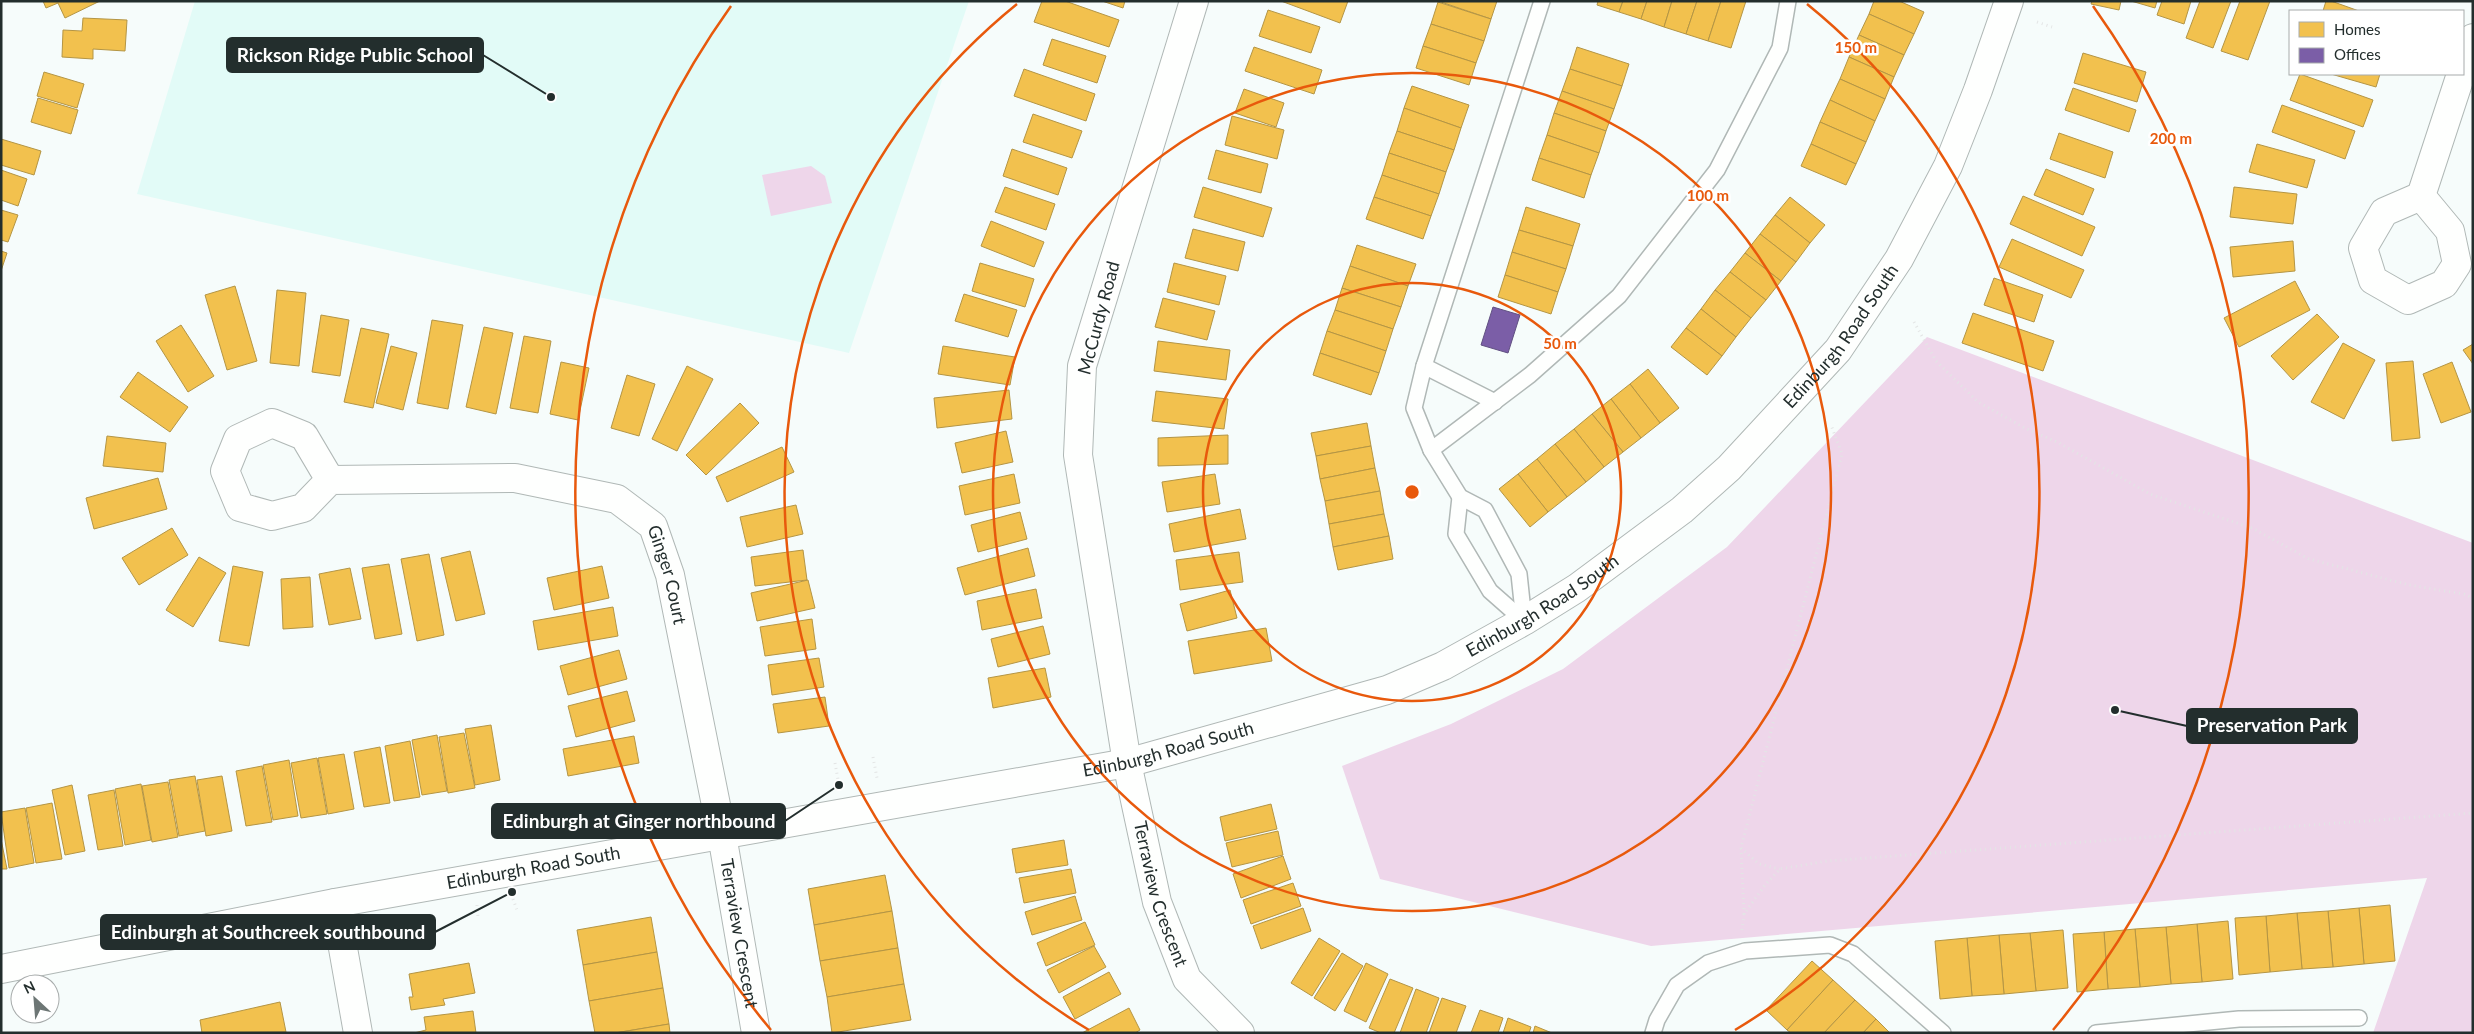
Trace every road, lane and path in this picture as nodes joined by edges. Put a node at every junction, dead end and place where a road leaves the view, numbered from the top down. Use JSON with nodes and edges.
{"nodes":[{"id":1,"x":1194,"y":1,"type":"edge"},
{"id":2,"x":1542,"y":1,"type":"edge"},
{"id":3,"x":1788,"y":1,"type":"edge"},
{"id":4,"x":2009,"y":1,"type":"edge"},
{"id":5,"x":2037,"y":22,"type":"dead end"},
{"id":6,"x":2052,"y":28,"type":"dead end"},
{"id":7,"x":2473,"y":38,"type":"edge"},
{"id":8,"x":2464,"y":66,"type":"edge"},
{"id":9,"x":2461,"y":75,"type":"edge"},
{"id":10,"x":2421,"y":196,"type":"dead end"},
{"id":11,"x":1914,"y":322,"type":"dead end"},
{"id":12,"x":1424,"y":366,"type":"junction"},
{"id":13,"x":1495,"y":402,"type":"junction"},
{"id":14,"x":1831,"y":425,"type":"dead end"},
{"id":15,"x":1431,"y":450,"type":"junction"},
{"id":16,"x":330,"y":480,"type":"dead end"},
{"id":17,"x":1460,"y":497,"type":"junction"},
{"id":18,"x":2473,"y":598,"type":"edge"},
{"id":19,"x":1524,"y":622,"type":"junction"},
{"id":20,"x":873,"y":757,"type":"dead end"},
{"id":21,"x":836,"y":763,"type":"dead end"},
{"id":22,"x":1127,"y":763,"type":"junction"},
{"id":23,"x":877,"y":779,"type":"dead end"},
{"id":24,"x":839,"y":786,"type":"dead end"},
{"id":25,"x":2473,"y":813,"type":"edge"},
{"id":26,"x":722,"y":835,"type":"junction"},
{"id":27,"x":1741,"y":848,"type":"junction"},
{"id":28,"x":1780,"y":869,"type":"junction"},
{"id":29,"x":335,"y":903,"type":"junction"},
{"id":30,"x":1744,"y":914,"type":"junction"},
{"id":31,"x":1745,"y":951,"type":"junction"},
{"id":32,"x":1,"y":969,"type":"edge"},
{"id":33,"x":2359,"y":1018,"type":"dead end"},
{"id":34,"x":2237,"y":1026,"type":"edge"},
{"id":35,"x":358,"y":1033,"type":"edge"},
{"id":36,"x":756,"y":1033,"type":"edge"},
{"id":37,"x":1240,"y":1033,"type":"edge"},
{"id":38,"x":1653,"y":1033,"type":"edge"},
{"id":39,"x":1943,"y":1033,"type":"edge"},
{"id":40,"x":2096,"y":1033,"type":"edge"}],
"edges":[{"from":1,"to":22,"type":"main road","name":"McCurdy Road"},
{"from":2,"to":12,"type":"lane"},
{"from":3,"to":13,"type":"lane"},
{"from":4,"to":19,"type":"main road","name":"Edinburgh Road South"},
{"from":5,"to":6,"type":"path"},
{"from":7,"to":8,"type":"main road"},
{"from":9,"to":10,"type":"main road"},
{"from":11,"to":18,"type":"path"},
{"from":12,"to":13,"type":"lane"},
{"from":12,"to":15,"type":"lane"},
{"from":13,"to":15,"type":"lane"},
{"from":14,"to":27,"type":"path"},
{"from":15,"to":17,"type":"lane"},
{"from":16,"to":26,"type":"main road","name":"Ginger Court"},
{"from":17,"to":19,"type":"lane"},
{"from":17,"to":19,"type":"lane"},
{"from":19,"to":22,"type":"main road","name":"Edinburgh Road South"},
{"from":20,"to":23,"type":"path"},
{"from":21,"to":24,"type":"path"},
{"from":22,"to":26,"type":"main road","name":"Edinburgh Road South"},
{"from":22,"to":37,"type":"main road","name":"Terraview Crescent"},
{"from":25,"to":28,"type":"path"},
{"from":26,"to":29,"type":"main road","name":"Edinburgh Road South"},
{"from":26,"to":36,"type":"main road","name":"Terraview Crescent"},
{"from":27,"to":28,"type":"path"},
{"from":27,"to":30,"type":"path"},
{"from":28,"to":30,"type":"path"},
{"from":29,"to":32,"type":"main road","name":"Edinburgh Road South"},
{"from":29,"to":35,"type":"main road"},
{"from":30,"to":31,"type":"path"},
{"from":31,"to":38,"type":"lane"},
{"from":31,"to":39,"type":"lane"},
{"from":33,"to":34,"type":"lane"},
{"from":34,"to":40,"type":"lane"}]}
